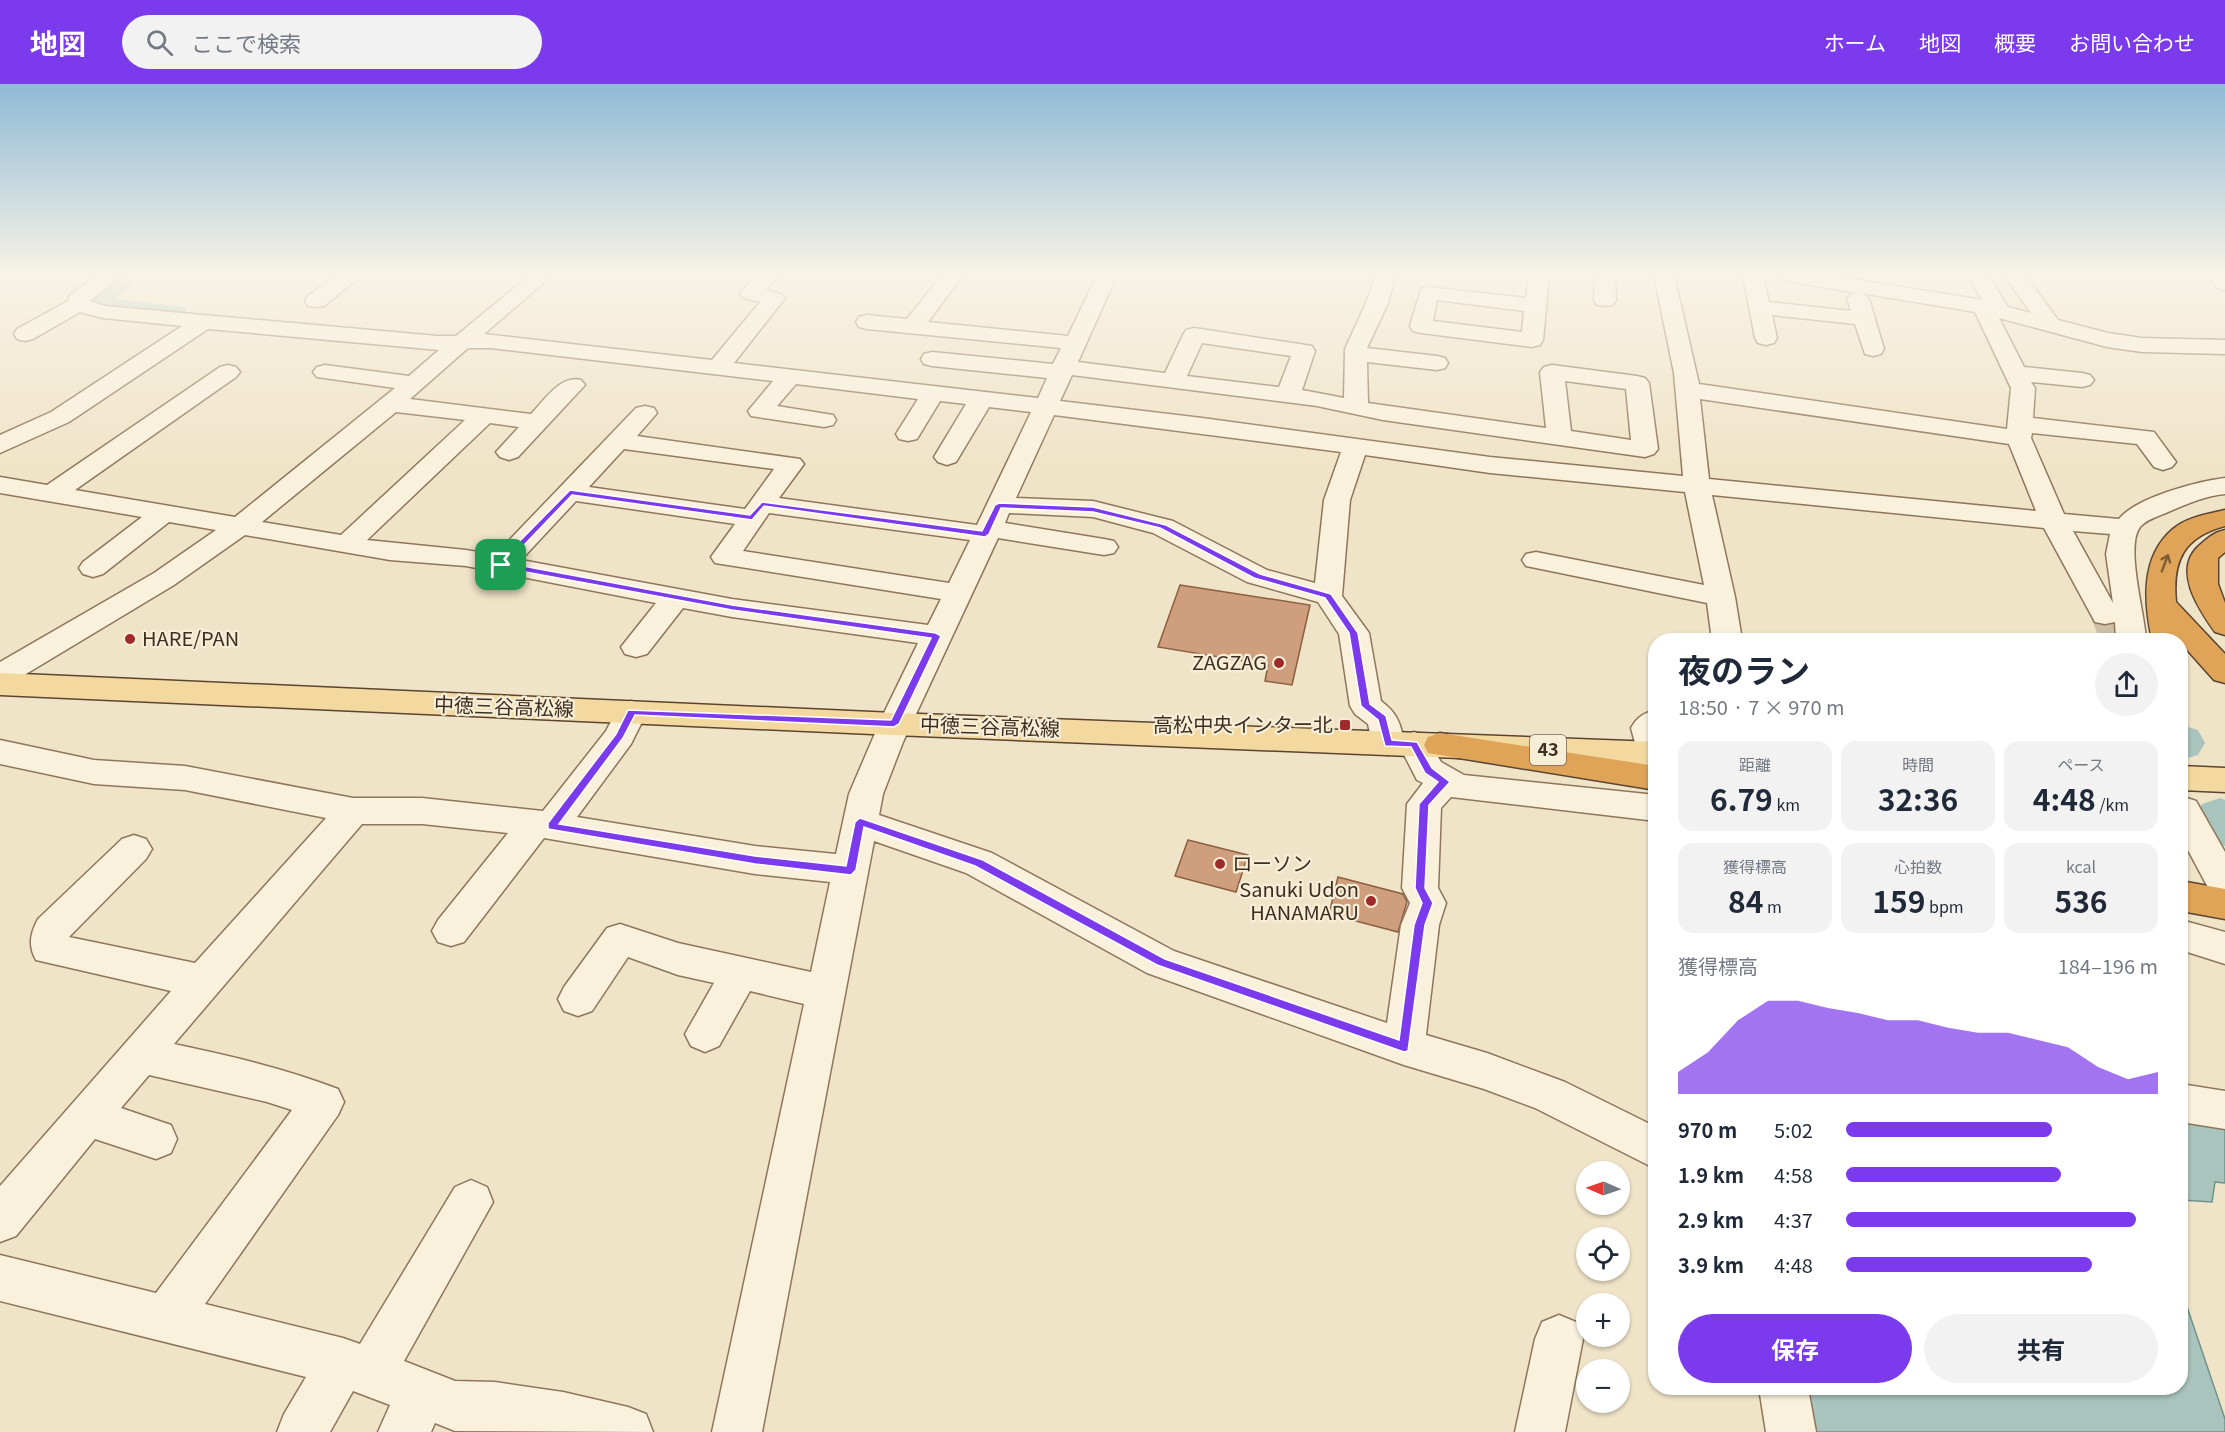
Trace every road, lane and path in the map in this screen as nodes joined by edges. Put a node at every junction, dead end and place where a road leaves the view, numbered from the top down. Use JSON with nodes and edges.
{"nodes":[{"id":1,"x":179,"y":338,"type":"edge"},
{"id":2,"x":385,"y":338,"type":"edge"},
{"id":3,"x":466,"y":338,"type":"junction"},
{"id":4,"x":743,"y":338,"type":"edge"},
{"id":5,"x":1022,"y":338,"type":"edge"},
{"id":6,"x":1076,"y":338,"type":"edge"},
{"id":7,"x":1193,"y":338,"type":"edge"},
{"id":8,"x":1214,"y":338,"type":"edge"},
{"id":9,"x":1362,"y":338,"type":"edge"},
{"id":10,"x":1474,"y":338,"type":"edge"},
{"id":11,"x":1532,"y":338,"type":"edge"},
{"id":12,"x":1678,"y":338,"type":"edge"},
{"id":13,"x":1870,"y":338,"type":"edge"},
{"id":14,"x":2002,"y":338,"type":"edge"},
{"id":15,"x":2107,"y":338,"type":"edge"},
{"id":16,"x":1074,"y":343,"type":"junction"},
{"id":17,"x":2225,"y":347,"type":"edge"},
{"id":18,"x":1874,"y":349,"type":"dead end"},
{"id":19,"x":1356,"y":354,"type":"junction"},
{"id":20,"x":933,"y":360,"type":"dead end"},
{"id":21,"x":723,"y":363,"type":"junction"},
{"id":22,"x":1437,"y":363,"type":"dead end"},
{"id":23,"x":1062,"y":369,"type":"junction"},
{"id":24,"x":228,"y":372,"type":"dead end"},
{"id":25,"x":325,"y":372,"type":"dead end"},
{"id":26,"x":2016,"y":373,"type":"junction"},
{"id":27,"x":789,"y":377,"type":"junction"},
{"id":28,"x":1173,"y":380,"type":"junction"},
{"id":29,"x":2082,"y":381,"type":"dead end"},
{"id":30,"x":415,"y":384,"type":"junction"},
{"id":31,"x":853,"y":385,"type":"junction"},
{"id":32,"x":573,"y":386,"type":"dead end"},
{"id":33,"x":1688,"y":390,"type":"junction"},
{"id":34,"x":933,"y":394,"type":"junction"},
{"id":35,"x":1288,"y":395,"type":"junction"},
{"id":36,"x":981,"y":399,"type":"junction"},
{"id":37,"x":391,"y":404,"type":"junction"},
{"id":38,"x":1046,"y":404,"type":"junction"},
{"id":39,"x":1356,"y":408,"type":"junction"},
{"id":40,"x":645,"y":413,"type":"dead end"},
{"id":41,"x":484,"y":416,"type":"junction"},
{"id":42,"x":537,"y":422,"type":"junction"},
{"id":43,"x":2020,"y":431,"type":"junction"},
{"id":44,"x":908,"y":434,"type":"dead end"},
{"id":45,"x":1559,"y":438,"type":"junction"},
{"id":46,"x":617,"y":441,"type":"junction"},
{"id":47,"x":0,"y":446,"type":"edge"},
{"id":48,"x":1355,"y":446,"type":"junction"},
{"id":49,"x":509,"y":452,"type":"dead end"},
{"id":50,"x":947,"y":457,"type":"dead end"},
{"id":51,"x":2163,"y":462,"type":"dead end"},
{"id":52,"x":1696,"y":480,"type":"junction"},
{"id":53,"x":0,"y":485,"type":"edge"},
{"id":54,"x":2225,"y":486,"type":"edge"},
{"id":55,"x":570,"y":492,"type":"junction"},
{"id":56,"x":50,"y":495,"type":"junction"},
{"id":57,"x":757,"y":511,"type":"junction"},
{"id":58,"x":163,"y":514,"type":"junction"},
{"id":59,"x":2225,"y":518,"type":"edge"},
{"id":60,"x":2053,"y":519,"type":"junction"},
{"id":61,"x":990,"y":523,"type":"junction"},
{"id":62,"x":239,"y":527,"type":"junction"},
{"id":63,"x":2126,"y":528,"type":"junction"},
{"id":64,"x":2225,"y":538,"type":"edge"},
{"id":65,"x":346,"y":544,"type":"junction"},
{"id":66,"x":1104,"y":547,"type":"dead end"},
{"id":67,"x":1536,"y":560,"type":"dead end"},
{"id":68,"x":501,"y":565,"type":"junction"},
{"id":69,"x":93,"y":568,"type":"dead end"},
{"id":70,"x":958,"y":593,"type":"junction"},
{"id":71,"x":1328,"y":596,"type":"junction"},
{"id":72,"x":676,"y":597,"type":"junction"},
{"id":73,"x":1721,"y":597,"type":"junction"},
{"id":74,"x":2160,"y":602,"type":"junction"},
{"id":75,"x":2105,"y":615,"type":"tunnel mouth"},
{"id":76,"x":2225,"y":625,"type":"edge"},
{"id":77,"x":1726,"y":633,"type":"edge"},
{"id":78,"x":2130,"y":633,"type":"tunnel mouth"},
{"id":79,"x":2167,"y":633,"type":"edge"},
{"id":80,"x":936,"y":636,"type":"junction"},
{"id":81,"x":636,"y":647,"type":"dead end"},
{"id":82,"x":2225,"y":673,"type":"edge"},
{"id":83,"x":0,"y":676,"type":"edge"},
{"id":84,"x":0,"y":684,"type":"edge"},
{"id":85,"x":632,"y":712,"type":"junction"},
{"id":86,"x":894,"y":724,"type":"junction"},
{"id":87,"x":0,"y":752,"type":"edge"},
{"id":88,"x":1421,"y":754,"type":"junction"},
{"id":89,"x":1648,"y":762,"type":"edge"},
{"id":90,"x":2225,"y":780,"type":"edge"},
{"id":91,"x":2188,"y":792,"type":"edge"},
{"id":92,"x":2188,"y":805,"type":"edge"},
{"id":93,"x":1648,"y":807,"type":"edge"},
{"id":94,"x":353,"y":812,"type":"junction"},
{"id":95,"x":860,"y":822,"type":"junction"},
{"id":96,"x":544,"y":825,"type":"junction"},
{"id":97,"x":134,"y":849,"type":"dead end"},
{"id":98,"x":851,"y":870,"type":"junction"},
{"id":99,"x":2225,"y":885,"type":"edge"},
{"id":100,"x":2188,"y":897,"type":"edge"},
{"id":101,"x":2225,"y":904,"type":"edge"},
{"id":102,"x":451,"y":931,"type":"dead end"},
{"id":103,"x":2188,"y":937,"type":"edge"},
{"id":104,"x":2225,"y":948,"type":"edge"},
{"id":105,"x":739,"y":975,"type":"junction"},
{"id":106,"x":203,"y":981,"type":"junction"},
{"id":107,"x":826,"y":992,"type":"junction"},
{"id":108,"x":578,"y":999,"type":"dead end"},
{"id":109,"x":705,"y":1034,"type":"dead end"},
{"id":110,"x":1404,"y":1047,"type":"junction"},
{"id":111,"x":141,"y":1055,"type":"junction"},
{"id":112,"x":2188,"y":1104,"type":"edge"},
{"id":113,"x":2225,"y":1110,"type":"edge"},
{"id":114,"x":87,"y":1117,"type":"junction"},
{"id":115,"x":156,"y":1139,"type":"dead end"},
{"id":116,"x":1648,"y":1144,"type":"edge"},
{"id":117,"x":471,"y":1202,"type":"dead end"},
{"id":118,"x":0,"y":1220,"type":"edge"},
{"id":119,"x":0,"y":1278,"type":"edge"},
{"id":120,"x":166,"y":1319,"type":"junction"},
{"id":121,"x":1559,"y":1339,"type":"dead end"},
{"id":122,"x":357,"y":1368,"type":"junction"},
{"id":123,"x":1785,"y":1395,"type":"edge"},
{"id":124,"x":414,"y":1412,"type":"edge"},
{"id":125,"x":302,"y":1432,"type":"edge"},
{"id":126,"x":628,"y":1432,"type":"edge"},
{"id":127,"x":737,"y":1432,"type":"edge"},
{"id":128,"x":1540,"y":1432,"type":"edge"},
{"id":129,"x":1791,"y":1432,"type":"edge"}],
"edges":[{"from":1,"to":47,"type":"street"},
{"from":2,"to":3,"type":"street"},
{"from":3,"to":21,"type":"street"},
{"from":3,"to":30,"type":"street"},
{"from":4,"to":21,"type":"street"},
{"from":5,"to":16,"type":"street"},
{"from":6,"to":16,"type":"street"},
{"from":7,"to":28,"type":"street"},
{"from":8,"to":35,"type":"street"},
{"from":9,"to":19,"type":"street"},
{"from":10,"to":11,"type":"street"},
{"from":12,"to":33,"type":"street"},
{"from":13,"to":18,"type":"street"},
{"from":14,"to":26,"type":"street"},
{"from":15,"to":17,"type":"street"},
{"from":16,"to":23,"type":"street"},
{"from":19,"to":22,"type":"street"},
{"from":19,"to":39,"type":"street"},
{"from":20,"to":23,"type":"street"},
{"from":21,"to":27,"type":"street"},
{"from":23,"to":28,"type":"street"},
{"from":23,"to":38,"type":"street"},
{"from":24,"to":56,"type":"street"},
{"from":25,"to":30,"type":"street"},
{"from":26,"to":29,"type":"street"},
{"from":26,"to":43,"type":"street"},
{"from":27,"to":31,"type":"street"},
{"from":27,"to":31,"type":"street"},
{"from":28,"to":35,"type":"street"},
{"from":30,"to":37,"type":"street"},
{"from":31,"to":34,"type":"street"},
{"from":32,"to":42,"type":"street"},
{"from":33,"to":43,"type":"street"},
{"from":33,"to":52,"type":"street"},
{"from":34,"to":36,"type":"street"},
{"from":34,"to":44,"type":"street"},
{"from":35,"to":39,"type":"street"},
{"from":36,"to":38,"type":"street"},
{"from":36,"to":50,"type":"street"},
{"from":37,"to":41,"type":"street"},
{"from":37,"to":62,"type":"street"},
{"from":38,"to":48,"type":"street"},
{"from":38,"to":61,"type":"street"},
{"from":39,"to":45,"type":"street"},
{"from":40,"to":46,"type":"street"},
{"from":41,"to":42,"type":"street"},
{"from":41,"to":65,"type":"street"},
{"from":42,"to":49,"type":"street"},
{"from":43,"to":51,"type":"street"},
{"from":43,"to":60,"type":"street"},
{"from":45,"to":45,"type":"street"},
{"from":46,"to":55,"type":"street"},
{"from":46,"to":57,"type":"street"},
{"from":48,"to":52,"type":"street"},
{"from":48,"to":71,"type":"street"},
{"from":52,"to":60,"type":"street"},
{"from":52,"to":73,"type":"street"},
{"from":53,"to":56,"type":"street"},
{"from":54,"to":63,"type":"street"},
{"from":55,"to":57,"type":"street"},
{"from":55,"to":68,"type":"street"},
{"from":56,"to":58,"type":"street"},
{"from":57,"to":61,"type":"street"},
{"from":57,"to":70,"type":"street"},
{"from":58,"to":62,"type":"street"},
{"from":58,"to":69,"type":"street"},
{"from":74,"to":59,"type":"highway","one_way":true},
{"from":60,"to":63,"type":"street"},
{"from":60,"to":75,"type":"street"},
{"from":61,"to":66,"type":"street"},
{"from":61,"to":70,"type":"street"},
{"from":61,"to":71,"type":"street"},
{"from":62,"to":65,"type":"street"},
{"from":62,"to":83,"type":"street"},
{"from":63,"to":78,"type":"street"},
{"from":64,"to":76,"type":"highway"},
{"from":65,"to":68,"type":"street"},
{"from":67,"to":73,"type":"street"},
{"from":68,"to":72,"type":"street"},
{"from":70,"to":80,"type":"street"},
{"from":71,"to":88,"type":"street"},
{"from":72,"to":80,"type":"street"},
{"from":72,"to":81,"type":"street"},
{"from":73,"to":77,"type":"street"},
{"from":74,"to":79,"type":"highway"},
{"from":74,"to":82,"type":"highway"},
{"from":80,"to":86,"type":"street"},
{"from":84,"to":85,"type":"main road","name":"中徳三谷高松線"},
{"from":85,"to":86,"type":"main road","name":"中徳三谷高松線"},
{"from":85,"to":96,"type":"street"},
{"from":86,"to":88,"type":"main road","name":"中徳三谷高松線"},
{"from":86,"to":95,"type":"street"},
{"from":87,"to":94,"type":"street"},
{"from":88,"to":89,"type":"highway"},
{"from":88,"to":93,"type":"street"},
{"from":88,"to":110,"type":"street"},
{"from":90,"to":91,"type":"main road"},
{"from":92,"to":99,"type":"street"},
{"from":94,"to":96,"type":"street"},
{"from":94,"to":106,"type":"street"},
{"from":95,"to":98,"type":"street"},
{"from":95,"to":110,"type":"street"},
{"from":96,"to":98,"type":"street"},
{"from":96,"to":102,"type":"street"},
{"from":97,"to":106,"type":"street"},
{"from":98,"to":107,"type":"street"},
{"from":100,"to":101,"type":"highway"},
{"from":103,"to":104,"type":"street"},
{"from":105,"to":107,"type":"street"},
{"from":105,"to":108,"type":"street"},
{"from":105,"to":109,"type":"street"},
{"from":106,"to":111,"type":"street"},
{"from":107,"to":127,"type":"street"},
{"from":110,"to":116,"type":"street"},
{"from":111,"to":114,"type":"street"},
{"from":111,"to":120,"type":"street"},
{"from":112,"to":113,"type":"street"},
{"from":114,"to":115,"type":"street"},
{"from":114,"to":118,"type":"street"},
{"from":117,"to":122,"type":"street"},
{"from":119,"to":120,"type":"street"},
{"from":120,"to":122,"type":"street"},
{"from":121,"to":128,"type":"street"},
{"from":122,"to":124,"type":"street"},
{"from":122,"to":125,"type":"street"},
{"from":123,"to":129,"type":"street"},
{"from":124,"to":126,"type":"street"}]}
